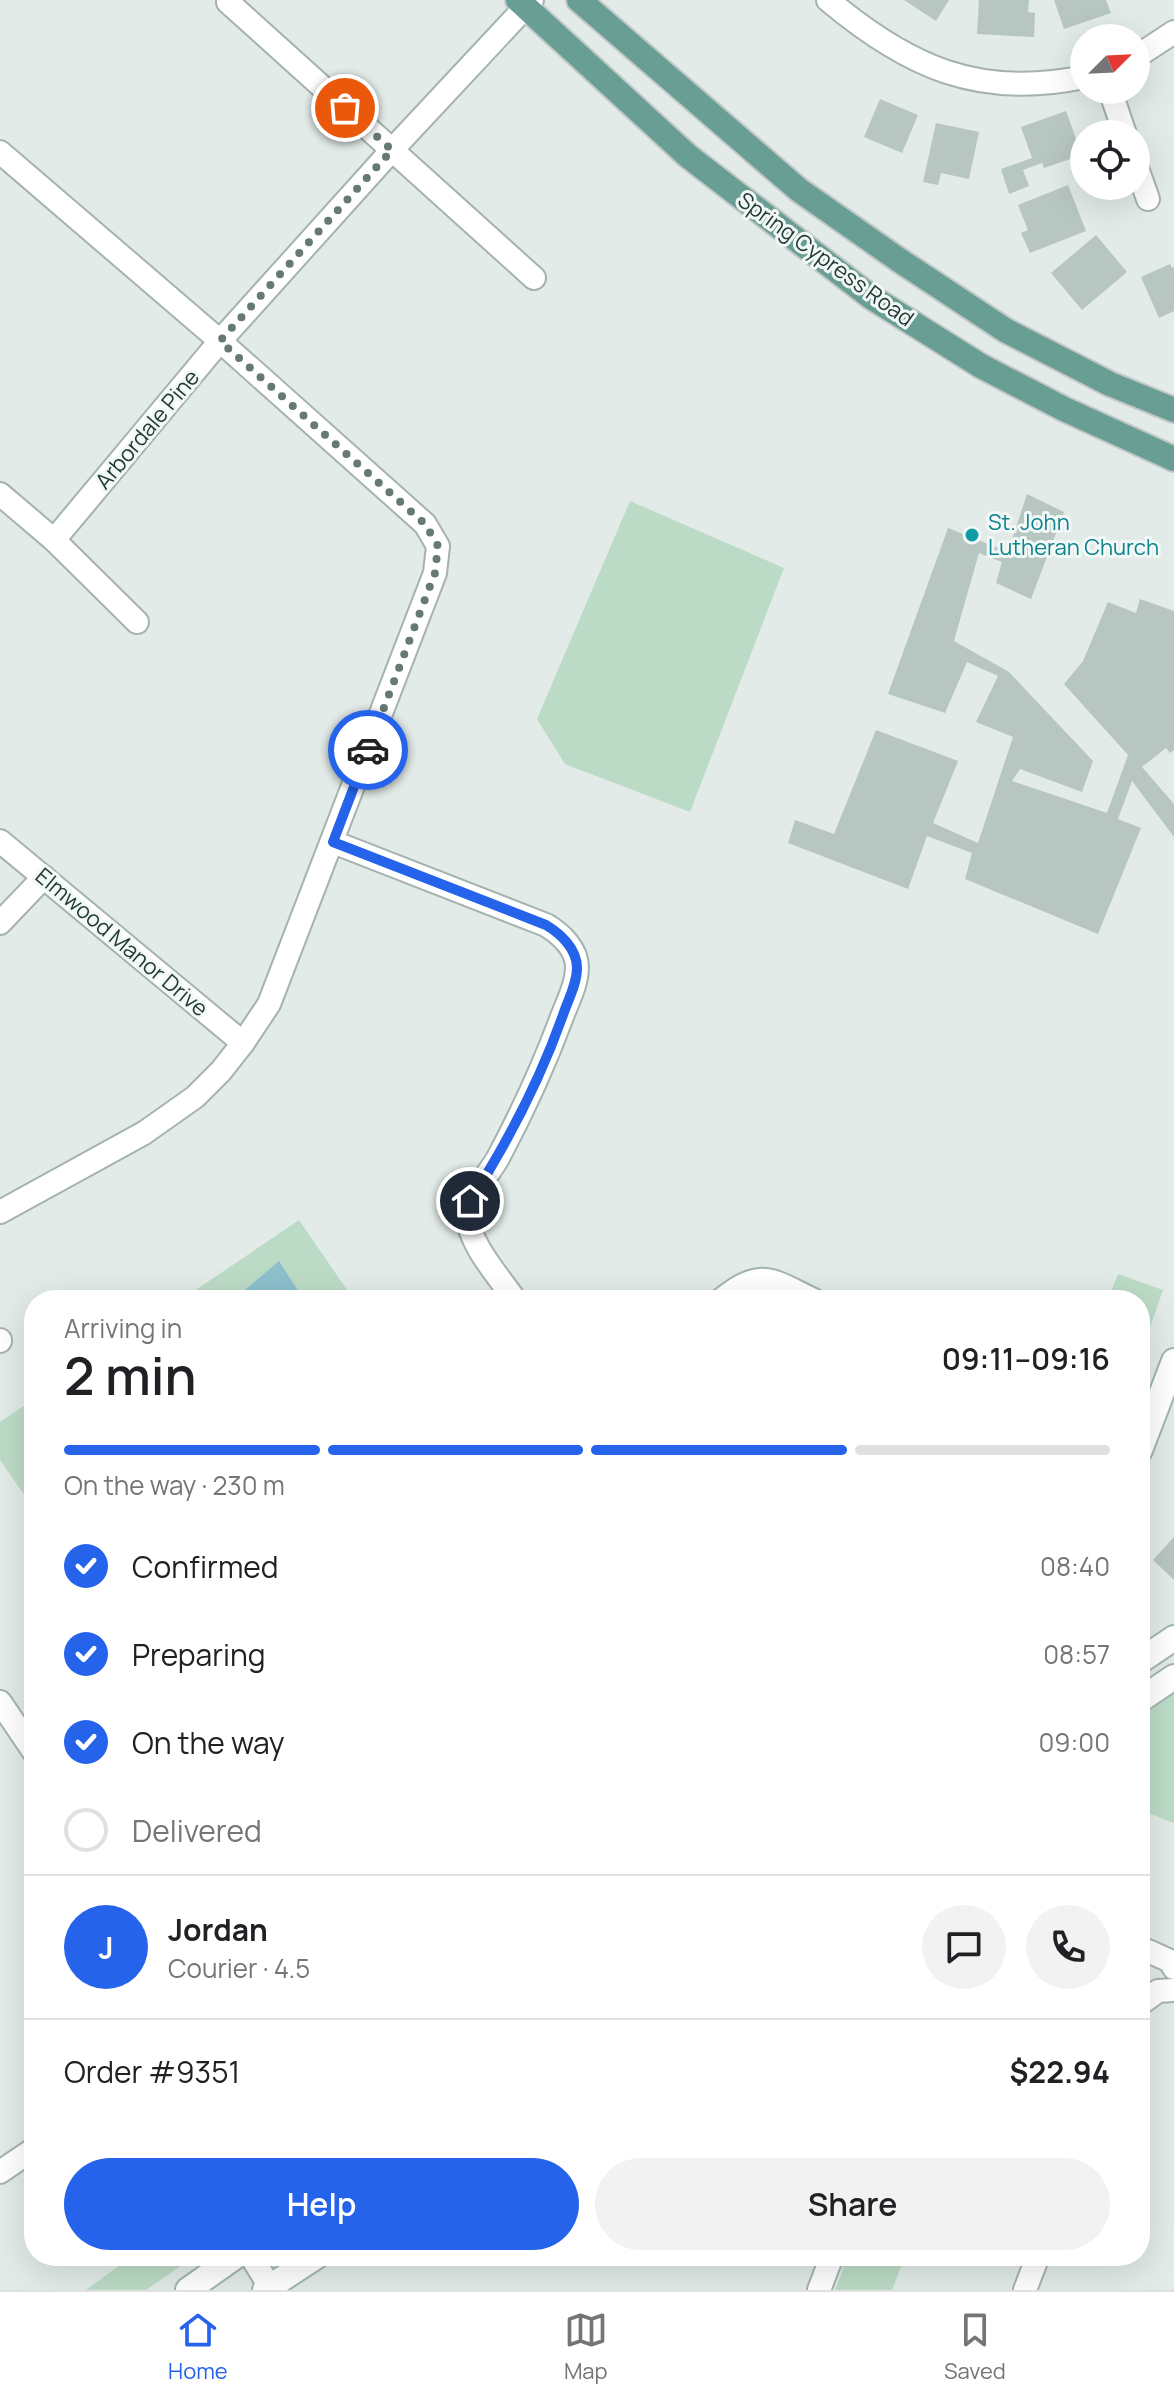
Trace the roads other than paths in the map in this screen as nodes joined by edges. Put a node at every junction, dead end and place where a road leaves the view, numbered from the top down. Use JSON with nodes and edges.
{"nodes":[{"id":1,"x":579,"y":0,"type":"edge"},
{"id":2,"x":828,"y":0,"type":"edge"},
{"id":3,"x":228,"y":2,"type":"dead end"},
{"id":4,"x":525,"y":2,"type":"edge"},
{"id":5,"x":1174,"y":32,"type":"edge"},
{"id":6,"x":1150,"y":48,"type":"edge"},
{"id":7,"x":1070,"y":79,"type":"edge"},
{"id":8,"x":392,"y":150,"type":"junction"},
{"id":9,"x":0,"y":152,"type":"edge"},
{"id":10,"x":799,"y":190,"type":"junction"},
{"id":11,"x":773,"y":222,"type":"junction"},
{"id":12,"x":534,"y":278,"type":"dead end"},
{"id":13,"x":1005,"y":330,"type":"junction"},
{"id":14,"x":220,"y":341,"type":"junction"},
{"id":15,"x":981,"y":366,"type":"junction"},
{"id":16,"x":1174,"y":410,"type":"edge"},
{"id":17,"x":1174,"y":459,"type":"edge"},
{"id":18,"x":0,"y":494,"type":"edge"},
{"id":19,"x":54,"y":540,"type":"junction"},
{"id":20,"x":137,"y":622,"type":"dead end"},
{"id":21,"x":0,"y":841,"type":"edge"},
{"id":22,"x":333,"y":842,"type":"junction"},
{"id":23,"x":44,"y":877,"type":"junction"},
{"id":24,"x":0,"y":923,"type":"edge"},
{"id":25,"x":243,"y":1043,"type":"junction"},
{"id":26,"x":0,"y":1212,"type":"edge"},
{"id":27,"x":508,"y":1290,"type":"edge"},
{"id":28,"x":734,"y":1290,"type":"edge"},
{"id":29,"x":791,"y":1290,"type":"edge"},
{"id":30,"x":1174,"y":1361,"type":"edge"},
{"id":31,"x":1150,"y":1424,"type":"edge"},
{"id":32,"x":1174,"y":1638,"type":"edge"},
{"id":33,"x":1150,"y":1654,"type":"edge"},
{"id":34,"x":1174,"y":1677,"type":"edge"},
{"id":35,"x":1150,"y":1693,"type":"edge"},
{"id":36,"x":0,"y":1702,"type":"edge"},
{"id":37,"x":24,"y":1737,"type":"edge"},
{"id":38,"x":1150,"y":1952,"type":"edge"},
{"id":39,"x":1174,"y":1968,"type":"edge"},
{"id":40,"x":1174,"y":1990,"type":"edge"},
{"id":41,"x":1150,"y":1997,"type":"edge"},
{"id":42,"x":24,"y":2156,"type":"edge"},
{"id":43,"x":0,"y":2172,"type":"edge"},
{"id":44,"x":222,"y":2266,"type":"edge"},
{"id":45,"x":256,"y":2266,"type":"edge"},
{"id":46,"x":301,"y":2266,"type":"edge"},
{"id":47,"x":828,"y":2266,"type":"edge"},
{"id":48,"x":1034,"y":2266,"type":"edge"},
{"id":49,"x":267,"y":2288,"type":"edge"},
{"id":50,"x":188,"y":2290,"type":"edge"},
{"id":51,"x":819,"y":2290,"type":"edge"},
{"id":52,"x":1025,"y":2290,"type":"edge"}],
"edges":[{"from":1,"to":10,"type":"main road","name":"Spring Cypress Road"},
{"from":2,"to":7,"type":"street"},
{"from":3,"to":8,"type":"street"},
{"from":4,"to":8,"type":"street","name":"Arbordale Pine"},
{"from":4,"to":11,"type":"main road","name":"Spring Cypress Road"},
{"from":5,"to":6,"type":"street"},
{"from":8,"to":12,"type":"street"},
{"from":8,"to":14,"type":"street","name":"Arbordale Pine"},
{"from":9,"to":14,"type":"street"},
{"from":10,"to":11,"type":"main road"},
{"from":10,"to":13,"type":"main road","name":"Spring Cypress Road"},
{"from":11,"to":15,"type":"main road","name":"Spring Cypress Road"},
{"from":13,"to":15,"type":"main road"},
{"from":13,"to":16,"type":"main road","name":"Spring Cypress Road"},
{"from":14,"to":19,"type":"street","name":"Arbordale Pine"},
{"from":14,"to":22,"type":"street"},
{"from":15,"to":17,"type":"main road","name":"Spring Cypress Road"},
{"from":18,"to":19,"type":"street"},
{"from":19,"to":20,"type":"street"},
{"from":21,"to":23,"type":"street","name":"Elmwood Manor Drive"},
{"from":22,"to":25,"type":"street"},
{"from":22,"to":27,"type":"street"},
{"from":23,"to":24,"type":"street"},
{"from":23,"to":25,"type":"street","name":"Elmwood Manor Drive"},
{"from":25,"to":26,"type":"street"},
{"from":28,"to":29,"type":"street"},
{"from":30,"to":31,"type":"main road"},
{"from":32,"to":33,"type":"main road"},
{"from":34,"to":35,"type":"main road"},
{"from":36,"to":37,"type":"street"},
{"from":38,"to":39,"type":"street"},
{"from":40,"to":41,"type":"street"},
{"from":42,"to":43,"type":"street"},
{"from":44,"to":50,"type":"main road"},
{"from":45,"to":49,"type":"street"},
{"from":46,"to":49,"type":"main road"},
{"from":47,"to":51,"type":"street"},
{"from":48,"to":52,"type":"street"}]}
